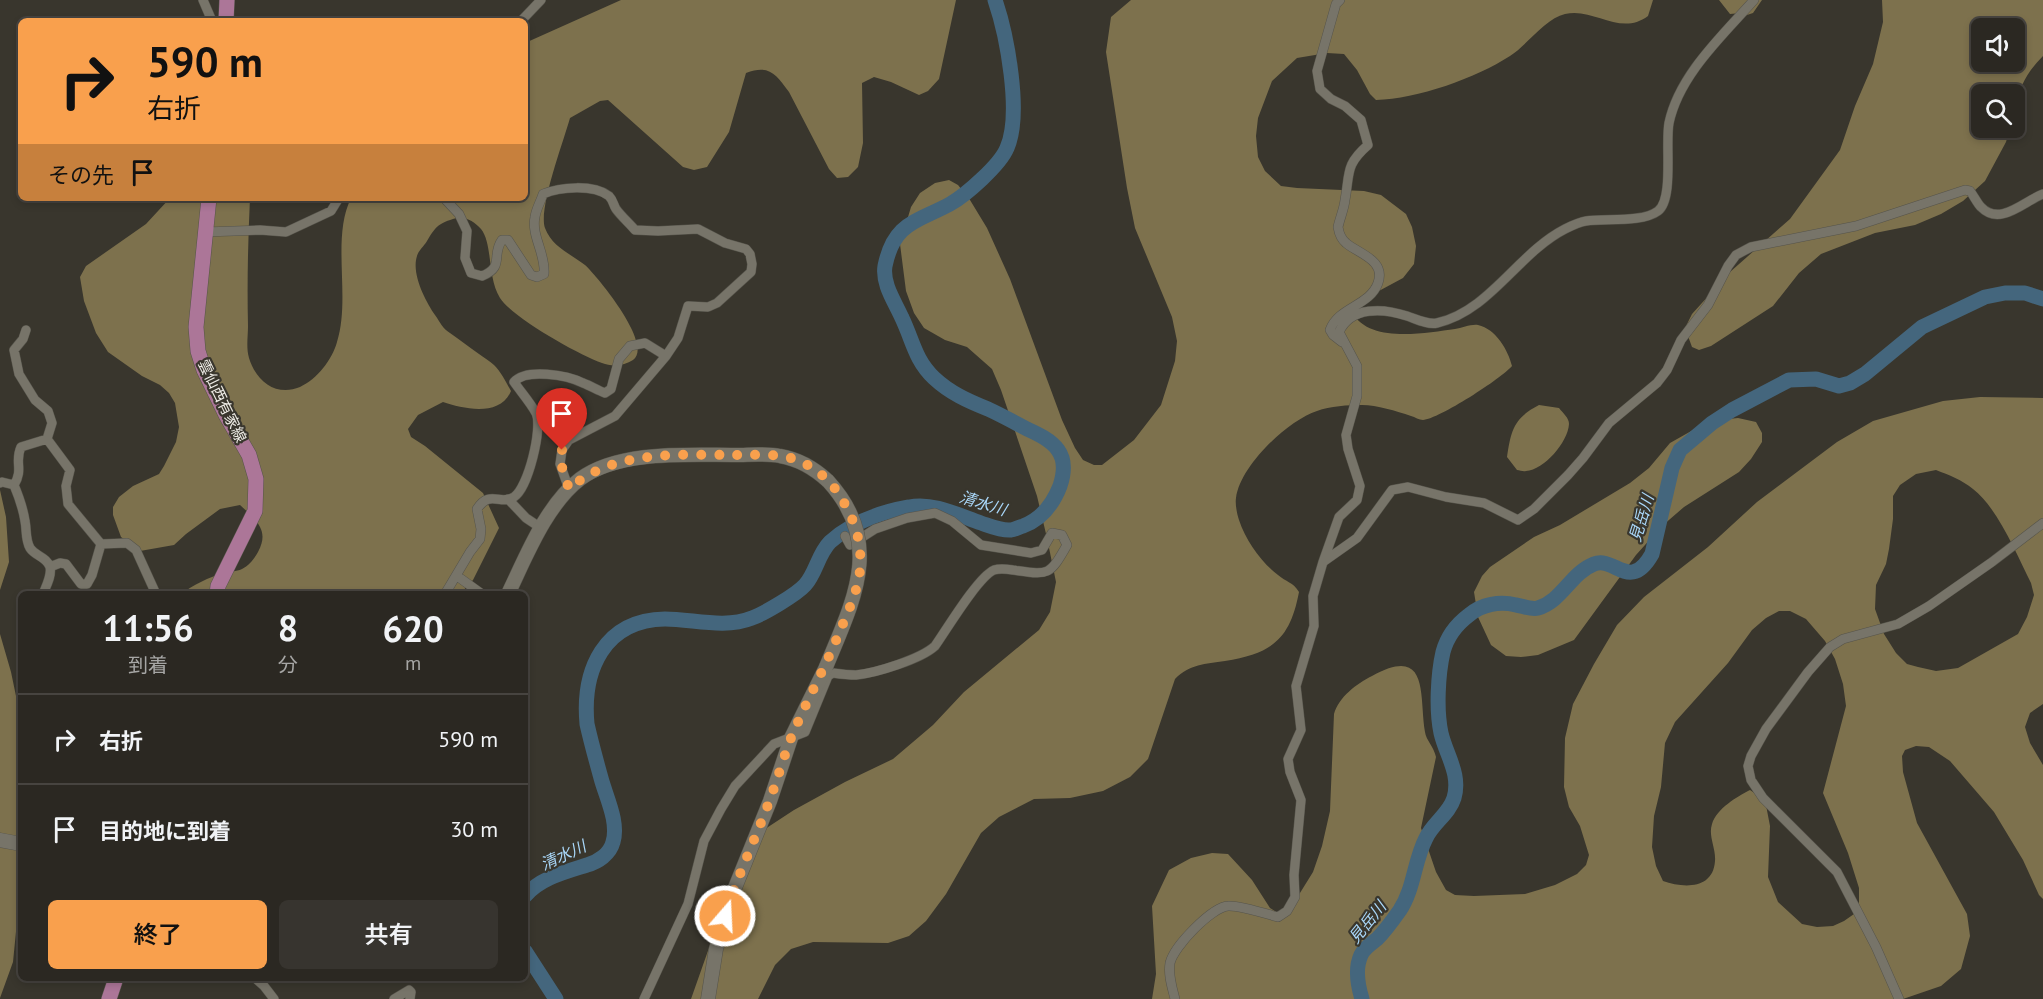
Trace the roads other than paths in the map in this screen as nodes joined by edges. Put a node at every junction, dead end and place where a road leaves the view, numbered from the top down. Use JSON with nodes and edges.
{"nodes":[{"id":1,"x":203,"y":0,"type":"edge"},
{"id":2,"x":227,"y":0,"type":"edge"},
{"id":3,"x":541,"y":0,"type":"edge"},
{"id":4,"x":1340,"y":0,"type":"edge"},
{"id":5,"x":1754,"y":0,"type":"edge"},
{"id":6,"x":211,"y":18,"type":"edge"},
{"id":7,"x":226,"y":18,"type":"edge"},
{"id":8,"x":523,"y":18,"type":"edge"},
{"id":9,"x":2043,"y":194,"type":"edge"},
{"id":10,"x":209,"y":201,"type":"edge"},
{"id":11,"x":337,"y":201,"type":"edge"},
{"id":12,"x":447,"y":201,"type":"edge"},
{"id":13,"x":205,"y":232,"type":"junction"},
{"id":14,"x":26,"y":330,"type":"dead end"},
{"id":15,"x":1346,"y":345,"type":"junction"},
{"id":16,"x":666,"y":356,"type":"junction"},
{"id":17,"x":48,"y":439,"type":"junction"},
{"id":18,"x":0,"y":483,"type":"edge"},
{"id":19,"x":14,"y":485,"type":"junction"},
{"id":20,"x":569,"y":489,"type":"junction"},
{"id":21,"x":508,"y":499,"type":"junction"},
{"id":22,"x":2043,"y":523,"type":"edge"},
{"id":23,"x":541,"y":528,"type":"junction"},
{"id":24,"x":845,"y":536,"type":"dead end"},
{"id":25,"x":101,"y":544,"type":"junction"},
{"id":26,"x":1323,"y":562,"type":"junction"},
{"id":27,"x":50,"y":567,"type":"junction"},
{"id":28,"x":457,"y":576,"type":"junction"},
{"id":29,"x":44,"y":591,"type":"edge"},
{"id":30,"x":155,"y":591,"type":"edge"},
{"id":31,"x":217,"y":591,"type":"edge"},
{"id":32,"x":447,"y":591,"type":"edge"},
{"id":33,"x":478,"y":591,"type":"edge"},
{"id":34,"x":510,"y":591,"type":"edge"},
{"id":35,"x":792,"y":738,"type":"junction"},
{"id":36,"x":0,"y":840,"type":"edge"},
{"id":37,"x":18,"y":843,"type":"edge"},
{"id":38,"x":115,"y":981,"type":"edge"},
{"id":39,"x":258,"y":981,"type":"edge"},
{"id":40,"x":109,"y":999,"type":"edge"},
{"id":41,"x":274,"y":999,"type":"edge"},
{"id":42,"x":394,"y":999,"type":"edge"},
{"id":43,"x":410,"y":999,"type":"edge"},
{"id":44,"x":644,"y":999,"type":"edge"},
{"id":45,"x":708,"y":999,"type":"edge"},
{"id":46,"x":1175,"y":999,"type":"edge"},
{"id":47,"x":1899,"y":999,"type":"edge"}],
"edges":[{"from":1,"to":6,"type":"street"},
{"from":2,"to":7,"type":"main road"},
{"from":3,"to":8,"type":"street"},
{"from":4,"to":15,"type":"street"},
{"from":5,"to":15,"type":"street"},
{"from":9,"to":26,"type":"street"},
{"from":10,"to":13,"type":"main road","name":"雲仙西有家線"},
{"from":11,"to":13,"type":"street"},
{"from":12,"to":16,"type":"street"},
{"from":13,"to":31,"type":"main road","name":"雲仙西有家線"},
{"from":14,"to":17,"type":"street"},
{"from":15,"to":26,"type":"street"},
{"from":16,"to":20,"type":"street"},
{"from":16,"to":21,"type":"street"},
{"from":17,"to":19,"type":"street"},
{"from":17,"to":25,"type":"street"},
{"from":18,"to":19,"type":"street"},
{"from":19,"to":27,"type":"street"},
{"from":20,"to":23,"type":"street"},
{"from":20,"to":35,"type":"street","bridge":true},
{"from":21,"to":23,"type":"street"},
{"from":21,"to":28,"type":"street"},
{"from":22,"to":47,"type":"street"},
{"from":23,"to":34,"type":"street"},
{"from":24,"to":35,"type":"street"},
{"from":25,"to":27,"type":"street"},
{"from":25,"to":30,"type":"street"},
{"from":26,"to":46,"type":"street"},
{"from":27,"to":29,"type":"street"},
{"from":28,"to":32,"type":"street"},
{"from":28,"to":33,"type":"street"},
{"from":35,"to":44,"type":"street"},
{"from":35,"to":45,"type":"street"},
{"from":36,"to":37,"type":"street"},
{"from":38,"to":40,"type":"main road"},
{"from":39,"to":41,"type":"street"},
{"from":42,"to":43,"type":"street"}]}
